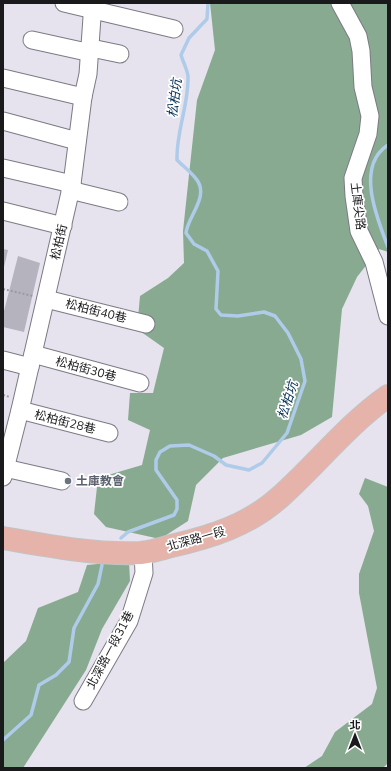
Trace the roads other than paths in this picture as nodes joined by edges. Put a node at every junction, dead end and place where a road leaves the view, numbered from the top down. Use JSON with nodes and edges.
{"nodes":[{"id":1,"x":64,"y":3,"type":"edge"},
{"id":2,"x":340,"y":3,"type":"edge"},
{"id":3,"x":93,"y":7,"type":"edge"},
{"id":4,"x":174,"y":29,"type":"dead end"},
{"id":5,"x":32,"y":40,"type":"dead end"},
{"id":6,"x":90,"y":50,"type":"junction"},
{"id":7,"x":120,"y":54,"type":"dead end"},
{"id":8,"x":3,"y":78,"type":"edge"},
{"id":9,"x":83,"y":97,"type":"junction"},
{"id":10,"x":3,"y":121,"type":"edge"},
{"id":11,"x":77,"y":141,"type":"junction"},
{"id":12,"x":3,"y":168,"type":"edge"},
{"id":13,"x":71,"y":187,"type":"junction"},
{"id":14,"x":118,"y":202,"type":"dead end"},
{"id":15,"x":3,"y":211,"type":"edge"},
{"id":16,"x":63,"y":226,"type":"junction"},
{"id":17,"x":46,"y":299,"type":"junction"},
{"id":18,"x":388,"y":316,"type":"edge"},
{"id":19,"x":146,"y":324,"type":"dead end"},
{"id":20,"x":3,"y":360,"type":"edge"},
{"id":21,"x":32,"y":360,"type":"junction"},
{"id":22,"x":140,"y":382,"type":"dead end"},
{"id":23,"x":388,"y":396,"type":"edge"},
{"id":24,"x":20,"y":410,"type":"junction"},
{"id":25,"x":109,"y":433,"type":"dead end"},
{"id":26,"x":4,"y":473,"type":"edge"},
{"id":27,"x":62,"y":481,"type":"dead end"},
{"id":28,"x":3,"y":538,"type":"edge"},
{"id":29,"x":143,"y":553,"type":"junction"},
{"id":30,"x":84,"y":701,"type":"dead end"}],
"edges":[{"from":1,"to":3,"type":"street"},
{"from":2,"to":18,"type":"street","name":"土庫尖路"},
{"from":3,"to":4,"type":"street"},
{"from":3,"to":6,"type":"street","name":"松柏街"},
{"from":5,"to":6,"type":"street"},
{"from":6,"to":7,"type":"street"},
{"from":6,"to":9,"type":"street","name":"松柏街"},
{"from":8,"to":9,"type":"street"},
{"from":9,"to":11,"type":"street","name":"松柏街"},
{"from":10,"to":11,"type":"street"},
{"from":11,"to":13,"type":"street","name":"松柏街"},
{"from":12,"to":13,"type":"street"},
{"from":13,"to":14,"type":"street"},
{"from":13,"to":16,"type":"street","name":"松柏街"},
{"from":15,"to":16,"type":"street"},
{"from":16,"to":17,"type":"street","name":"松柏街"},
{"from":17,"to":19,"type":"street","name":"松柏街40巷"},
{"from":17,"to":21,"type":"street","name":"松柏街"},
{"from":20,"to":21,"type":"street","name":"松柏街30巷"},
{"from":21,"to":22,"type":"street","name":"松柏街30巷"},
{"from":21,"to":24,"type":"street","name":"松柏街"},
{"from":23,"to":29,"type":"main road","name":"北深路一段"},
{"from":24,"to":25,"type":"street","name":"松柏街28巷"},
{"from":24,"to":26,"type":"street","name":"松柏街"},
{"from":26,"to":27,"type":"street"},
{"from":28,"to":29,"type":"main road","name":"北深路一段"},
{"from":29,"to":30,"type":"street","name":"北深路一段31巷"}]}
